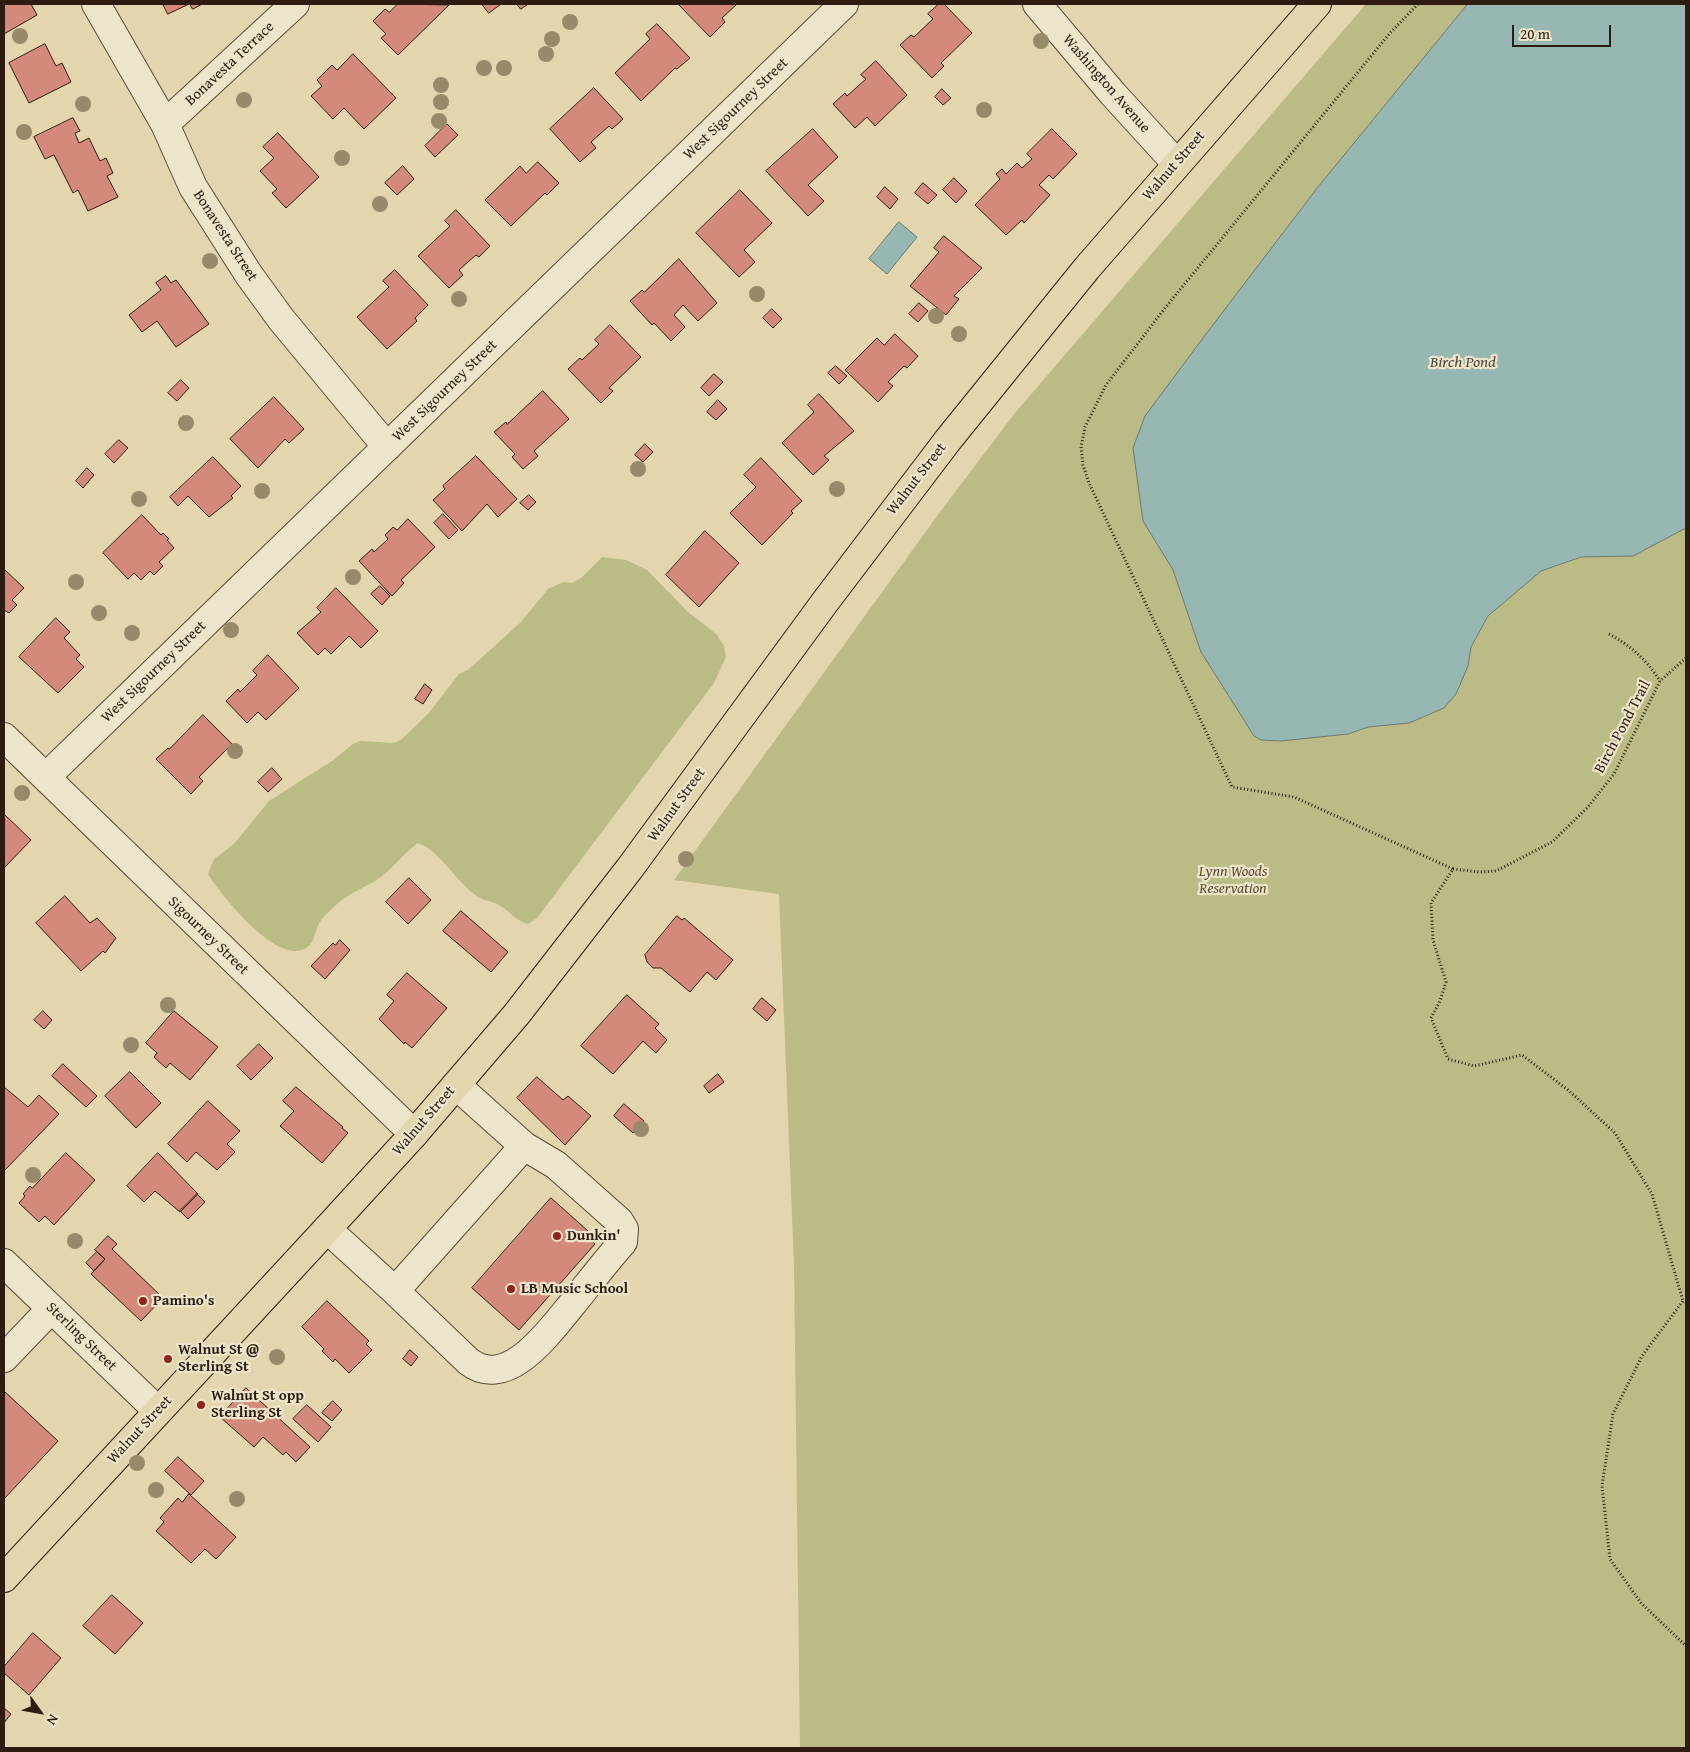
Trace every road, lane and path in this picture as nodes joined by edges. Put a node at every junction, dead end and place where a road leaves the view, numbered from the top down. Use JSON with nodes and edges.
{"nodes":[{"id":1,"x":96,"y":4,"type":"edge"},
{"id":2,"x":295,"y":4,"type":"edge"},
{"id":3,"x":844,"y":4,"type":"edge"},
{"id":4,"x":1037,"y":4,"type":"edge"},
{"id":5,"x":1317,"y":4,"type":"edge"},
{"id":6,"x":1418,"y":4,"type":"edge"},
{"id":7,"x":165,"y":124,"type":"junction"},
{"id":8,"x":1176,"y":163,"type":"junction"},
{"id":9,"x":387,"y":447,"type":"junction"},
{"id":10,"x":1608,"y":634,"type":"dead end"},
{"id":11,"x":1686,"y":658,"type":"edge"},
{"id":12,"x":1660,"y":681,"type":"junction"},
{"id":13,"x":4,"y":737,"type":"edge"},
{"id":14,"x":46,"y":777,"type":"junction"},
{"id":15,"x":1453,"y":869,"type":"junction"},
{"id":16,"x":456,"y":1085,"type":"junction"},
{"id":17,"x":414,"y":1134,"type":"junction"},
{"id":18,"x":524,"y":1146,"type":"junction"},
{"id":19,"x":327,"y":1229,"type":"junction"},
{"id":20,"x":4,"y":1263,"type":"edge"},
{"id":21,"x":395,"y":1291,"type":"junction"},
{"id":22,"x":1684,"y":1302,"type":"edge"},
{"id":23,"x":51,"y":1309,"type":"junction"},
{"id":24,"x":4,"y":1358,"type":"edge"},
{"id":25,"x":158,"y":1411,"type":"junction"},
{"id":26,"x":4,"y":1578,"type":"edge"},
{"id":27,"x":1686,"y":1646,"type":"edge"}],
"edges":[{"from":1,"to":7,"type":"street","name":"Bonavesta Street"},
{"from":2,"to":7,"type":"street","name":"Bonavesta Terrace"},
{"from":3,"to":9,"type":"street","name":"West Sigourney Street"},
{"from":4,"to":8,"type":"street","name":"Washington Avenue"},
{"from":5,"to":8,"type":"main road","name":"Walnut Street"},
{"from":6,"to":15,"type":"path","name":"Birch Pond Trail"},
{"from":7,"to":9,"type":"street","name":"Bonavesta Street"},
{"from":8,"to":16,"type":"main road","name":"Walnut Street"},
{"from":9,"to":14,"type":"street","name":"West Sigourney Street"},
{"from":10,"to":12,"type":"path"},
{"from":11,"to":12,"type":"path","name":"Birch Pond Trail"},
{"from":12,"to":15,"type":"path","name":"Birch Pond Trail"},
{"from":13,"to":14,"type":"street","name":"Sigourney Street"},
{"from":14,"to":17,"type":"street","name":"Sigourney Street"},
{"from":15,"to":22,"type":"path"},
{"from":16,"to":17,"type":"main road","name":"Walnut Street"},
{"from":16,"to":18,"type":"street"},
{"from":17,"to":19,"type":"main road","name":"Walnut Street"},
{"from":18,"to":21,"type":"street"},
{"from":18,"to":21,"type":"street"},
{"from":19,"to":21,"type":"street"},
{"from":19,"to":25,"type":"main road","name":"Walnut Street"},
{"from":20,"to":23,"type":"street","name":"Sterling Street"},
{"from":22,"to":27,"type":"path"},
{"from":23,"to":24,"type":"street"},
{"from":23,"to":25,"type":"street","name":"Sterling Street"},
{"from":25,"to":26,"type":"main road","name":"Walnut Street"}]}
